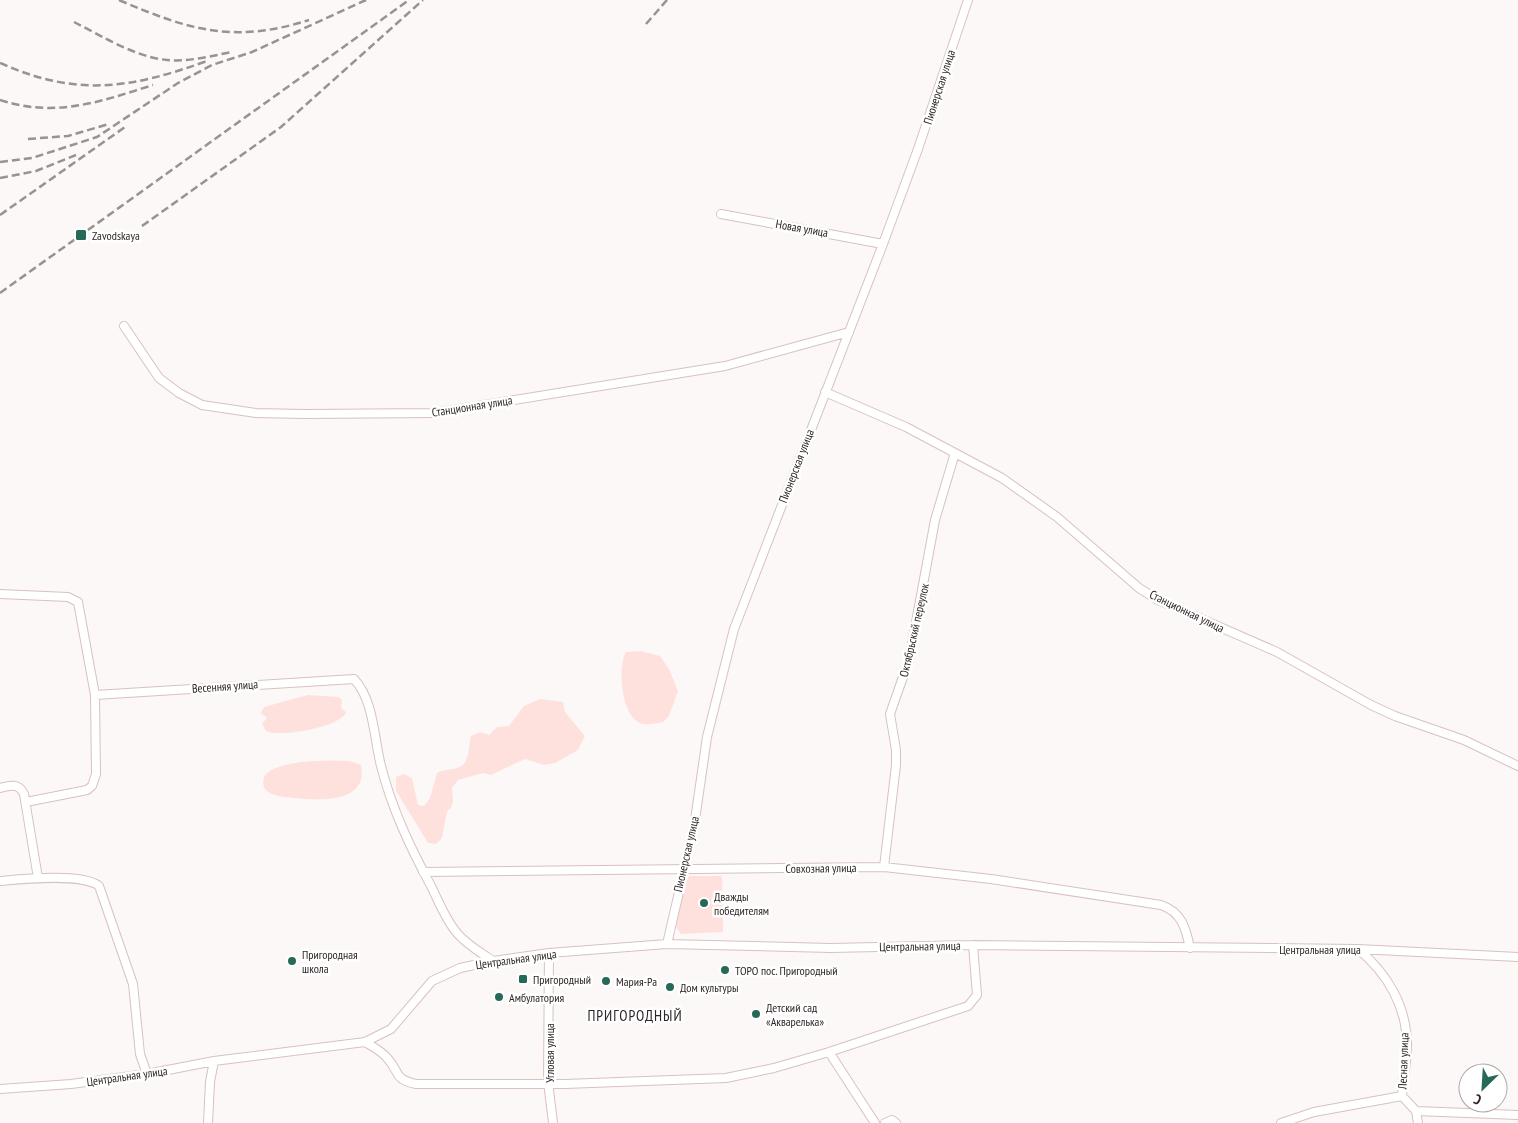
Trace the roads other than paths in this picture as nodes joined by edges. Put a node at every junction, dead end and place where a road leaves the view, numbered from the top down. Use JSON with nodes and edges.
{"nodes":[{"id":1,"x":968,"y":0,"type":"edge"},
{"id":2,"x":721,"y":214,"type":"dead end"},
{"id":3,"x":883,"y":244,"type":"junction"},
{"id":4,"x":124,"y":326,"type":"dead end"},
{"id":5,"x":849,"y":332,"type":"junction"},
{"id":6,"x":825,"y":392,"type":"junction"},
{"id":7,"x":955,"y":453,"type":"junction"},
{"id":8,"x":0,"y":594,"type":"edge"},
{"id":9,"x":95,"y":695,"type":"junction"},
{"id":10,"x":1518,"y":766,"type":"edge"},
{"id":11,"x":0,"y":788,"type":"edge"},
{"id":12,"x":26,"y":802,"type":"junction"},
{"id":13,"x":884,"y":867,"type":"junction"},
{"id":14,"x":682,"y":870,"type":"junction"},
{"id":15,"x":423,"y":872,"type":"junction"},
{"id":16,"x":38,"y":878,"type":"junction"},
{"id":17,"x":0,"y":881,"type":"edge"},
{"id":18,"x":667,"y":944,"type":"junction"},
{"id":19,"x":973,"y":945,"type":"junction"},
{"id":20,"x":1190,"y":948,"type":"junction"},
{"id":21,"x":1358,"y":949,"type":"junction"},
{"id":22,"x":549,"y":954,"type":"junction"},
{"id":23,"x":1518,"y":957,"type":"edge"},
{"id":24,"x":493,"y":961,"type":"junction"},
{"id":25,"x":365,"y":1042,"type":"junction"},
{"id":26,"x":829,"y":1052,"type":"junction"},
{"id":27,"x":214,"y":1061,"type":"junction"},
{"id":28,"x":147,"y":1074,"type":"junction"},
{"id":29,"x":548,"y":1082,"type":"junction"},
{"id":30,"x":0,"y":1089,"type":"edge"},
{"id":31,"x":1402,"y":1096,"type":"junction"},
{"id":32,"x":1416,"y":1111,"type":"junction"},
{"id":33,"x":1518,"y":1114,"type":"edge"},
{"id":34,"x":208,"y":1123,"type":"edge"},
{"id":35,"x":554,"y":1123,"type":"edge"},
{"id":36,"x":875,"y":1123,"type":"edge"},
{"id":37,"x":885,"y":1123,"type":"edge"},
{"id":38,"x":896,"y":1123,"type":"edge"},
{"id":39,"x":1281,"y":1123,"type":"edge"},
{"id":40,"x":1418,"y":1123,"type":"edge"}],
"edges":[{"from":1,"to":3,"type":"street","name":"Пионерская улица"},
{"from":2,"to":3,"type":"street","name":"Новая улица"},
{"from":3,"to":5,"type":"street","name":"Пионерская улица"},
{"from":4,"to":5,"type":"street","name":"Станционная улица"},
{"from":5,"to":6,"type":"street","name":"Пионерская улица"},
{"from":6,"to":7,"type":"street","name":"Станционная улица"},
{"from":6,"to":14,"type":"street","name":"Пионерская улица"},
{"from":7,"to":10,"type":"street","name":"Станционная улица"},
{"from":7,"to":13,"type":"street","name":"Октябрьский переулок"},
{"from":8,"to":9,"type":"street"},
{"from":9,"to":12,"type":"street"},
{"from":9,"to":15,"type":"street","name":"Весенняя улица"},
{"from":11,"to":12,"type":"street"},
{"from":12,"to":16,"type":"street"},
{"from":13,"to":14,"type":"street","name":"Совхозная улица"},
{"from":13,"to":20,"type":"street","name":"Совхозная улица"},
{"from":14,"to":15,"type":"street","name":"Совхозная улица"},
{"from":14,"to":18,"type":"street","name":"Пионерская улица"},
{"from":15,"to":24,"type":"street"},
{"from":16,"to":17,"type":"street"},
{"from":16,"to":28,"type":"street"},
{"from":18,"to":19,"type":"street","name":"Центральная улица"},
{"from":18,"to":22,"type":"street","name":"Центральная улица"},
{"from":19,"to":20,"type":"street","name":"Центральная улица"},
{"from":19,"to":26,"type":"street","name":"Центральная улица"},
{"from":20,"to":21,"type":"street","name":"Центральная улица"},
{"from":21,"to":23,"type":"street","name":"Центральная улица"},
{"from":21,"to":31,"type":"street","name":"Лесная улица"},
{"from":22,"to":24,"type":"street","name":"Центральная улица"},
{"from":22,"to":29,"type":"street","name":"Угловая улица"},
{"from":24,"to":25,"type":"street","name":"Центральная улица"},
{"from":25,"to":27,"type":"street","name":"Центральная улица"},
{"from":25,"to":29,"type":"street","name":"Центральная улица"},
{"from":26,"to":29,"type":"street","name":"Центральная улица"},
{"from":26,"to":36,"type":"street"},
{"from":27,"to":28,"type":"street","name":"Центральная улица"},
{"from":27,"to":34,"type":"street"},
{"from":28,"to":30,"type":"street","name":"Центральная улица"},
{"from":29,"to":35,"type":"street","name":"Угловая улица"},
{"from":31,"to":32,"type":"street","name":"Лесная улица"},
{"from":31,"to":39,"type":"street"},
{"from":32,"to":33,"type":"street"},
{"from":32,"to":40,"type":"street"},
{"from":37,"to":38,"type":"street"}]}
